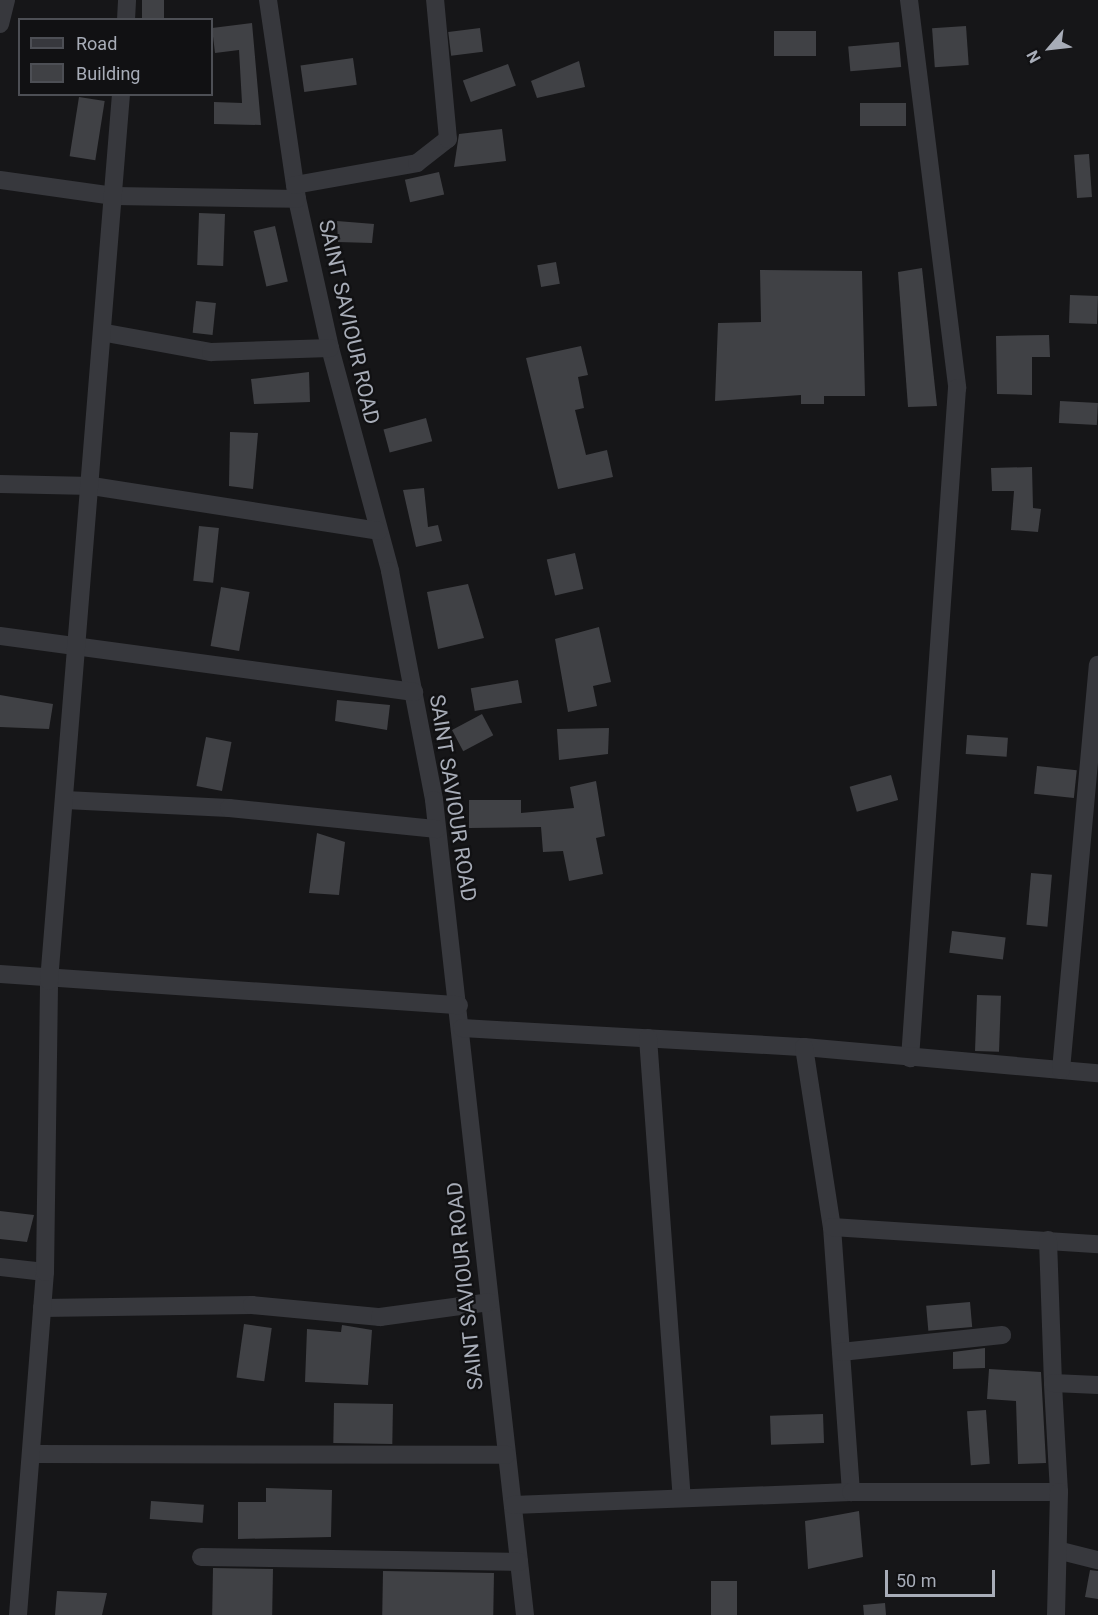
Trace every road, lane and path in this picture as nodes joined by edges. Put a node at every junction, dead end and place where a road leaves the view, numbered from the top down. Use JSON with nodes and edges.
{"nodes":[{"id":1,"x":6,"y":0,"type":"edge"},
{"id":2,"x":127,"y":0,"type":"edge"},
{"id":3,"x":268,"y":0,"type":"edge"},
{"id":4,"x":435,"y":0,"type":"edge"},
{"id":5,"x":909,"y":0,"type":"edge"},
{"id":6,"x":126,"y":18,"type":"edge"},
{"id":7,"x":0,"y":24,"type":"edge"},
{"id":8,"x":121,"y":96,"type":"edge"},
{"id":9,"x":0,"y":180,"type":"edge"},
{"id":10,"x":296,"y":192,"type":"junction"},
{"id":11,"x":114,"y":196,"type":"junction"},
{"id":12,"x":106,"y":333,"type":"junction"},
{"id":13,"x":330,"y":348,"type":"junction"},
{"id":14,"x":0,"y":484,"type":"edge"},
{"id":15,"x":92,"y":486,"type":"junction"},
{"id":16,"x":378,"y":531,"type":"junction"},
{"id":17,"x":0,"y":636,"type":"edge"},
{"id":18,"x":78,"y":649,"type":"junction"},
{"id":19,"x":1098,"y":665,"type":"edge"},
{"id":20,"x":414,"y":692,"type":"junction"},
{"id":21,"x":65,"y":800,"type":"junction"},
{"id":22,"x":437,"y":829,"type":"junction"},
{"id":23,"x":0,"y":974,"type":"edge"},
{"id":24,"x":49,"y":981,"type":"junction"},
{"id":25,"x":459,"y":1005,"type":"junction"},
{"id":26,"x":462,"y":1028,"type":"junction"},
{"id":27,"x":648,"y":1038,"type":"junction"},
{"id":28,"x":804,"y":1047,"type":"junction"},
{"id":29,"x":910,"y":1058,"type":"junction"},
{"id":30,"x":1060,"y":1070,"type":"junction"},
{"id":31,"x":1098,"y":1073,"type":"edge"},
{"id":32,"x":832,"y":1227,"type":"junction"},
{"id":33,"x":1048,"y":1240,"type":"junction"},
{"id":34,"x":1098,"y":1244,"type":"edge"},
{"id":35,"x":0,"y":1267,"type":"edge"},
{"id":36,"x":45,"y":1272,"type":"junction"},
{"id":37,"x":489,"y":1302,"type":"junction"},
{"id":38,"x":42,"y":1308,"type":"junction"},
{"id":39,"x":1002,"y":1335,"type":"dead end"},
{"id":40,"x":841,"y":1352,"type":"junction"},
{"id":41,"x":1053,"y":1383,"type":"junction"},
{"id":42,"x":1098,"y":1385,"type":"edge"},
{"id":43,"x":32,"y":1454,"type":"junction"},
{"id":44,"x":506,"y":1455,"type":"junction"},
{"id":45,"x":851,"y":1492,"type":"junction"},
{"id":46,"x":1059,"y":1492,"type":"junction"},
{"id":47,"x":682,"y":1498,"type":"junction"},
{"id":48,"x":513,"y":1505,"type":"junction"},
{"id":49,"x":1061,"y":1551,"type":"junction"},
{"id":50,"x":201,"y":1557,"type":"dead end"},
{"id":51,"x":1098,"y":1560,"type":"edge"},
{"id":52,"x":519,"y":1562,"type":"junction"},
{"id":53,"x":18,"y":1615,"type":"edge"},
{"id":54,"x":525,"y":1615,"type":"edge"},
{"id":55,"x":1056,"y":1615,"type":"edge"}],
"edges":[{"from":1,"to":7,"type":"street"},
{"from":2,"to":6,"type":"street"},
{"from":3,"to":10,"type":"street","name":"SAINT SAVIOUR ROAD"},
{"from":4,"to":10,"type":"street"},
{"from":5,"to":29,"type":"street"},
{"from":8,"to":11,"type":"street"},
{"from":9,"to":11,"type":"street"},
{"from":10,"to":11,"type":"street"},
{"from":10,"to":13,"type":"street","name":"SAINT SAVIOUR ROAD"},
{"from":11,"to":12,"type":"street"},
{"from":12,"to":13,"type":"street"},
{"from":12,"to":15,"type":"street"},
{"from":13,"to":16,"type":"street","name":"SAINT SAVIOUR ROAD"},
{"from":14,"to":15,"type":"street"},
{"from":15,"to":16,"type":"street"},
{"from":15,"to":18,"type":"street"},
{"from":16,"to":20,"type":"street","name":"SAINT SAVIOUR ROAD"},
{"from":17,"to":18,"type":"street"},
{"from":18,"to":20,"type":"street"},
{"from":18,"to":21,"type":"street"},
{"from":19,"to":30,"type":"street"},
{"from":20,"to":22,"type":"street","name":"SAINT SAVIOUR ROAD"},
{"from":21,"to":22,"type":"street"},
{"from":21,"to":24,"type":"street"},
{"from":22,"to":25,"type":"street","name":"SAINT SAVIOUR ROAD"},
{"from":23,"to":24,"type":"street"},
{"from":24,"to":25,"type":"street"},
{"from":24,"to":36,"type":"street"},
{"from":25,"to":26,"type":"street","name":"SAINT SAVIOUR ROAD"},
{"from":26,"to":27,"type":"street"},
{"from":26,"to":37,"type":"street","name":"SAINT SAVIOUR ROAD"},
{"from":27,"to":28,"type":"street"},
{"from":27,"to":47,"type":"street"},
{"from":28,"to":29,"type":"street"},
{"from":28,"to":32,"type":"street"},
{"from":29,"to":30,"type":"street"},
{"from":30,"to":31,"type":"street"},
{"from":32,"to":33,"type":"street"},
{"from":32,"to":40,"type":"street"},
{"from":33,"to":34,"type":"street"},
{"from":33,"to":41,"type":"street"},
{"from":35,"to":36,"type":"street"},
{"from":36,"to":38,"type":"street"},
{"from":37,"to":38,"type":"street"},
{"from":37,"to":44,"type":"street","name":"SAINT SAVIOUR ROAD"},
{"from":38,"to":43,"type":"street"},
{"from":39,"to":40,"type":"street"},
{"from":40,"to":45,"type":"street"},
{"from":41,"to":42,"type":"street"},
{"from":41,"to":46,"type":"street"},
{"from":43,"to":44,"type":"street"},
{"from":43,"to":53,"type":"street"},
{"from":44,"to":48,"type":"street","name":"SAINT SAVIOUR ROAD"},
{"from":45,"to":46,"type":"street"},
{"from":45,"to":47,"type":"street"},
{"from":46,"to":49,"type":"street"},
{"from":47,"to":48,"type":"street"},
{"from":48,"to":52,"type":"street","name":"SAINT SAVIOUR ROAD"},
{"from":49,"to":51,"type":"street"},
{"from":49,"to":55,"type":"street"},
{"from":50,"to":52,"type":"street"},
{"from":52,"to":54,"type":"street","name":"SAINT SAVIOUR ROAD"}]}
